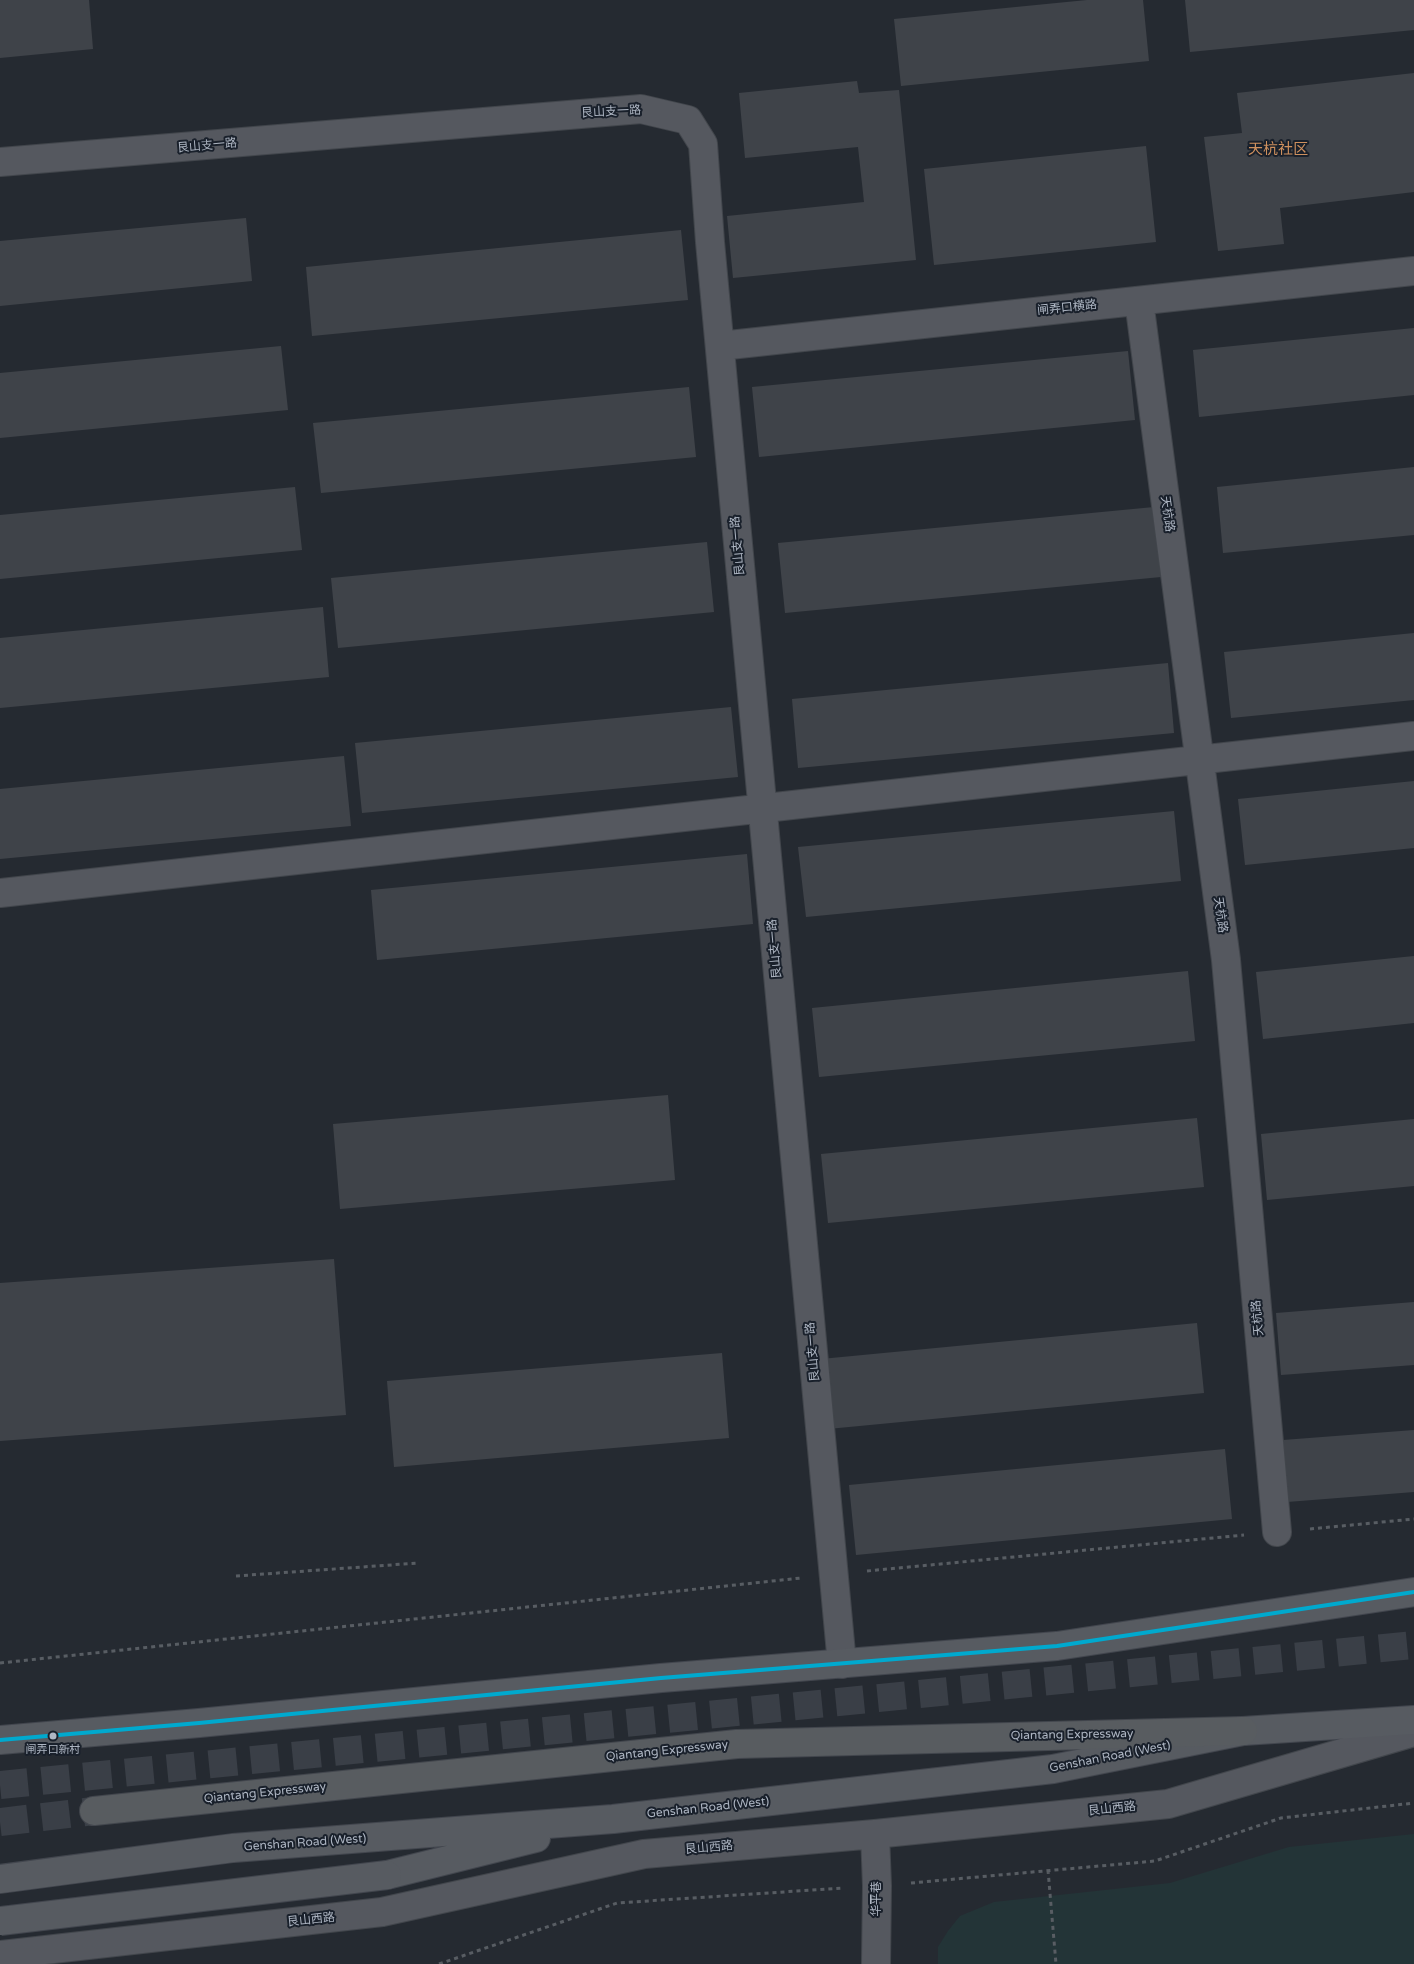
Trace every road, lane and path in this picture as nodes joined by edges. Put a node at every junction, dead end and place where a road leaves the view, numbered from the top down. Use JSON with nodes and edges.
{"nodes":[{"id":1,"x":0,"y":162,"type":"edge"},
{"id":2,"x":1414,"y":271,"type":"edge"},
{"id":3,"x":1139,"y":301,"type":"junction"},
{"id":4,"x":720,"y":346,"type":"junction"},
{"id":5,"x":1414,"y":736,"type":"edge"},
{"id":6,"x":1199,"y":760,"type":"junction"},
{"id":7,"x":762,"y":808,"type":"junction"},
{"id":8,"x":0,"y":893,"type":"edge"},
{"id":9,"x":1414,"y":1520,"type":"edge"},
{"id":10,"x":1277,"y":1532,"type":"junction"},
{"id":11,"x":418,"y":1563,"type":"dead end"},
{"id":12,"x":834,"y":1574,"type":"junction"},
{"id":13,"x":236,"y":1576,"type":"dead end"},
{"id":14,"x":1414,"y":1592,"type":"edge"},
{"id":15,"x":0,"y":1663,"type":"edge"},
{"id":16,"x":842,"y":1664,"type":"junction"},
{"id":17,"x":1414,"y":1720,"type":"edge"},
{"id":18,"x":1243,"y":1731,"type":"junction"},
{"id":19,"x":1414,"y":1732,"type":"edge"},
{"id":20,"x":0,"y":1740,"type":"edge"},
{"id":21,"x":1414,"y":1803,"type":"edge"},
{"id":22,"x":94,"y":1811,"type":"tunnel mouth"},
{"id":23,"x":614,"y":1819,"type":"junction"},
{"id":24,"x":875,"y":1834,"type":"junction"},
{"id":25,"x":1048,"y":1870,"type":"junction"},
{"id":26,"x":0,"y":1879,"type":"edge"},
{"id":27,"x":878,"y":1886,"type":"junction"},
{"id":28,"x":0,"y":1921,"type":"edge"},
{"id":29,"x":0,"y":1955,"type":"edge"},
{"id":30,"x":439,"y":1964,"type":"edge"},
{"id":31,"x":876,"y":1964,"type":"edge"},
{"id":32,"x":1056,"y":1964,"type":"edge"}],
"edges":[{"from":1,"to":4,"type":"street","name":"艮山支一路"},
{"from":2,"to":3,"type":"street","name":"闸弄口横路"},
{"from":3,"to":4,"type":"street","name":"闸弄口横路"},
{"from":3,"to":6,"type":"street","name":"天杭路"},
{"from":4,"to":7,"type":"street","name":"艮山支一路"},
{"from":5,"to":6,"type":"street"},
{"from":6,"to":7,"type":"street"},
{"from":6,"to":10,"type":"street","name":"天杭路"},
{"from":7,"to":8,"type":"street"},
{"from":7,"to":12,"type":"street","name":"艮山支一路"},
{"from":9,"to":10,"type":"path"},
{"from":10,"to":12,"type":"path"},
{"from":11,"to":13,"type":"path"},
{"from":12,"to":15,"type":"path"},
{"from":12,"to":16,"type":"street","name":"艮山支一路"},
{"from":14,"to":16,"type":"main road"},
{"from":16,"to":20,"type":"main road"},
{"from":17,"to":18,"type":"main road","name":"Genshan Road (West)"},
{"from":18,"to":22,"type":"highway","name":"Qiantang Expressway"},
{"from":18,"to":23,"type":"main road","name":"Genshan Road (West)"},
{"from":19,"to":24,"type":"street","name":"艮山西路"},
{"from":21,"to":25,"type":"path"},
{"from":23,"to":26,"type":"main road","name":"Genshan Road (West)"},
{"from":23,"to":28,"type":"main road","bridge":true},
{"from":24,"to":27,"type":"street","name":"华平巷"},
{"from":24,"to":29,"type":"street","name":"艮山西路"},
{"from":25,"to":27,"type":"path"},
{"from":25,"to":32,"type":"path"},
{"from":27,"to":30,"type":"path"},
{"from":27,"to":31,"type":"street","name":"华平巷"}]}
